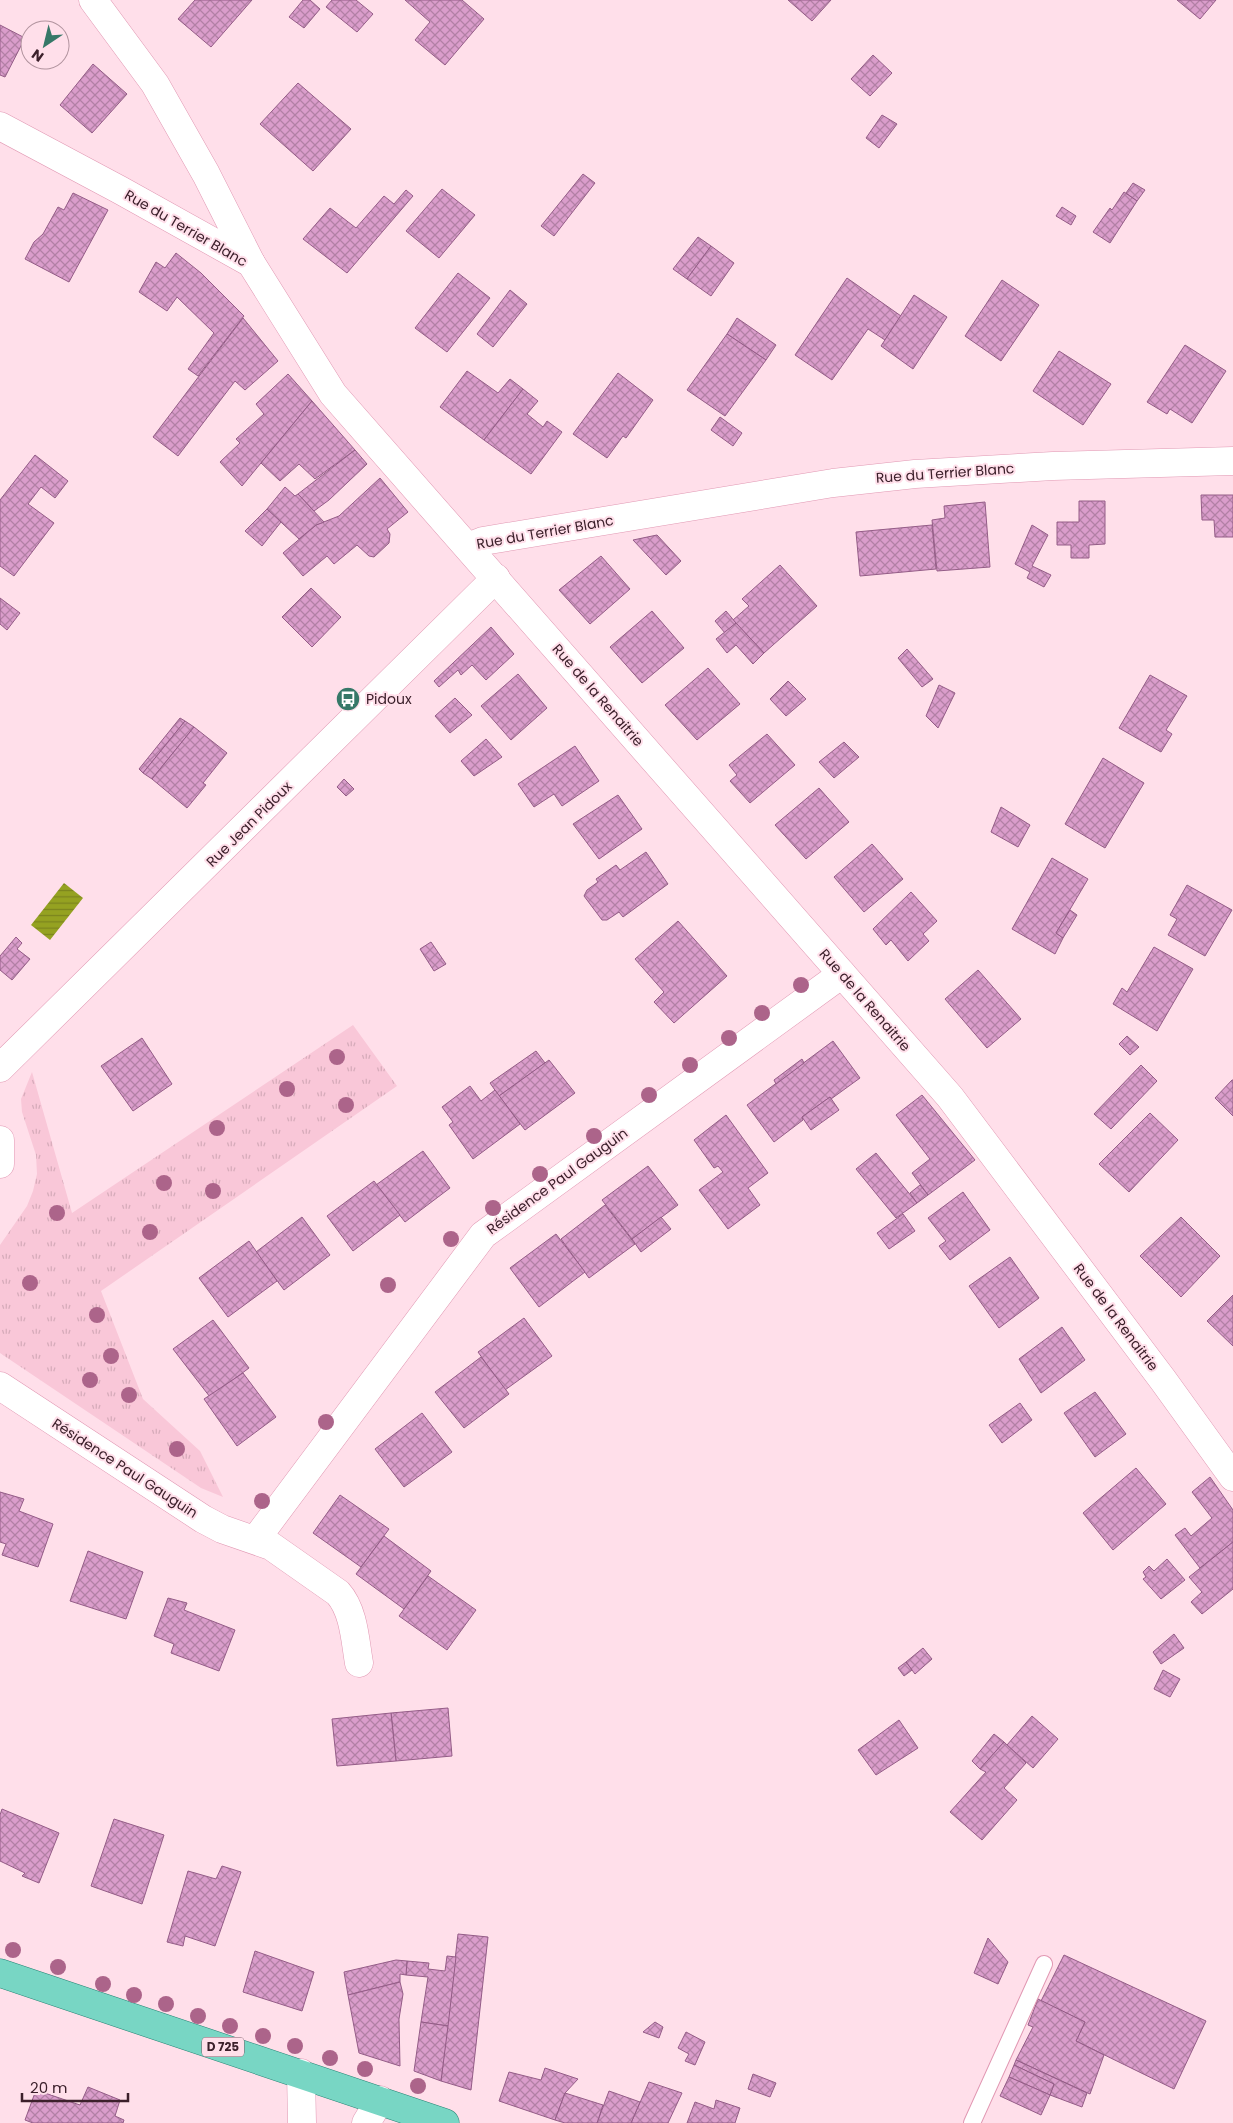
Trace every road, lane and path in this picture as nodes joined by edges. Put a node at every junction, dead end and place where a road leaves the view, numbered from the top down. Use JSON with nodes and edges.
{"nodes":[{"id":1,"x":93,"y":0,"type":"edge"},
{"id":2,"x":0,"y":126,"type":"edge"},
{"id":3,"x":251,"y":263,"type":"junction"},
{"id":4,"x":1233,"y":461,"type":"edge"},
{"id":5,"x":468,"y":546,"type":"junction"},
{"id":6,"x":496,"y":578,"type":"junction"},
{"id":7,"x":842,"y":974,"type":"junction"},
{"id":8,"x":0,"y":1068,"type":"edge"},
{"id":9,"x":0,"y":1140,"type":"edge"},
{"id":10,"x":0,"y":1164,"type":"edge"},
{"id":11,"x":0,"y":1386,"type":"edge"},
{"id":12,"x":1233,"y":1476,"type":"edge"},
{"id":13,"x":256,"y":1539,"type":"junction"},
{"id":14,"x":359,"y":1663,"type":"dead end"},
{"id":15,"x":1044,"y":1964,"type":"dead end"},
{"id":16,"x":0,"y":1973,"type":"edge"},
{"id":17,"x":301,"y":2073,"type":"junction"},
{"id":18,"x":380,"y":2100,"type":"junction"},
{"id":19,"x":302,"y":2123,"type":"edge"},
{"id":20,"x":366,"y":2123,"type":"edge"},
{"id":21,"x":445,"y":2123,"type":"edge"},
{"id":22,"x":972,"y":2123,"type":"edge"}],
"edges":[{"from":1,"to":3,"type":"street"},
{"from":2,"to":3,"type":"street","name":"Rue du Terrier Blanc"},
{"from":3,"to":5,"type":"street","name":"Rue du Terrier Blanc"},
{"from":4,"to":5,"type":"street","name":"Rue du Terrier Blanc"},
{"from":5,"to":6,"type":"street","name":"Rue de la Renaitrie"},
{"from":6,"to":7,"type":"street","name":"Rue de la Renaitrie"},
{"from":6,"to":8,"type":"street","name":"Rue Jean Pidoux"},
{"from":7,"to":12,"type":"street","name":"Rue de la Renaitrie"},
{"from":7,"to":13,"type":"street","name":"Résidence Paul Gauguin"},
{"from":9,"to":10,"type":"street"},
{"from":11,"to":13,"type":"street","name":"Résidence Paul Gauguin"},
{"from":13,"to":14,"type":"street","name":"Résidence Paul Gauguin"},
{"from":15,"to":22,"type":"lane"},
{"from":16,"to":17,"type":"main road","number":"D 725"},
{"from":17,"to":18,"type":"main road","number":"D 725"},
{"from":17,"to":19,"type":"street"},
{"from":18,"to":20,"type":"street"},
{"from":18,"to":21,"type":"main road","number":"D 725"}]}
